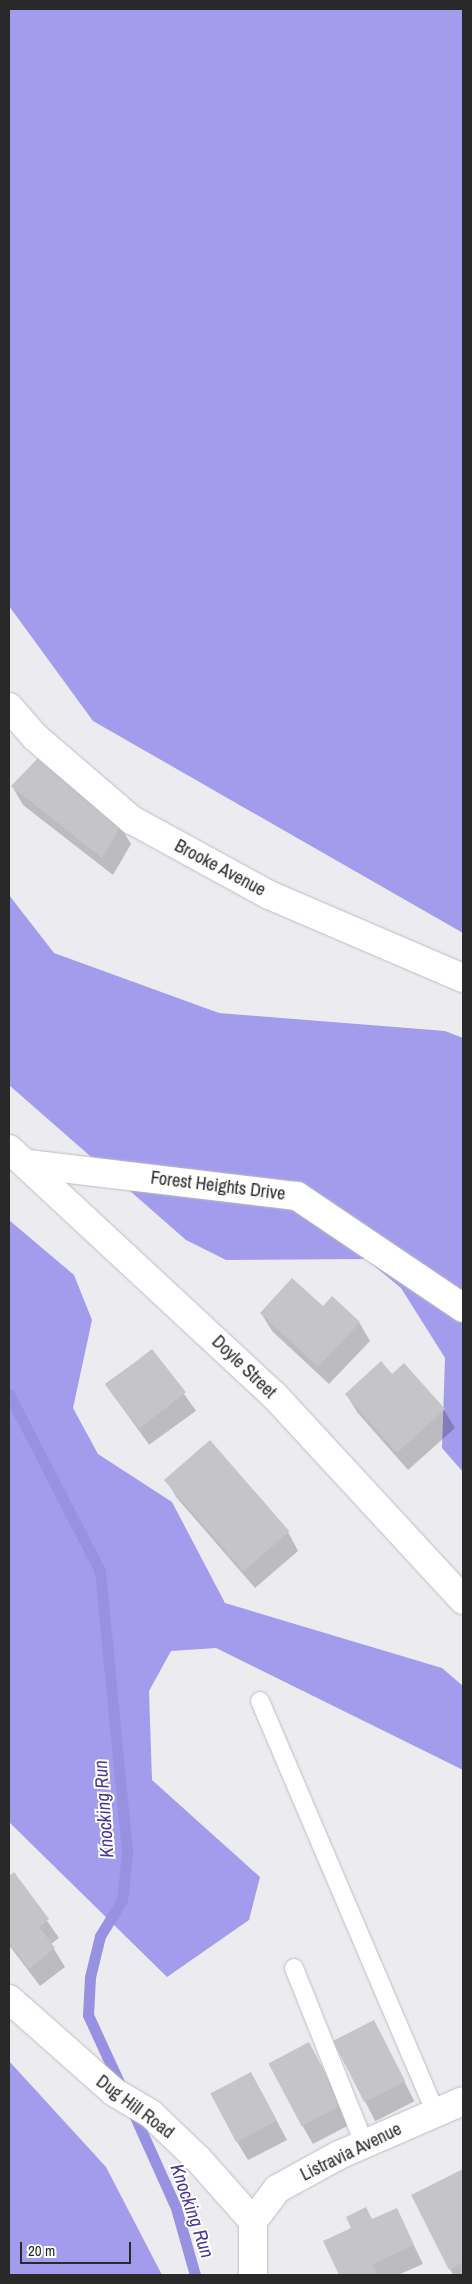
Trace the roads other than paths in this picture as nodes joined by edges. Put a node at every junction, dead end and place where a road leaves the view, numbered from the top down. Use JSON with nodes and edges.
{"nodes":[{"id":1,"x":9,"y":707,"type":"edge"},
{"id":2,"x":463,"y":978,"type":"edge"},
{"id":3,"x":19,"y":1156,"type":"edge"},
{"id":4,"x":463,"y":1308,"type":"edge"},
{"id":5,"x":463,"y":1600,"type":"edge"},
{"id":6,"x":260,"y":1701,"type":"dead end"},
{"id":7,"x":294,"y":1968,"type":"dead end"},
{"id":8,"x":9,"y":1999,"type":"edge"},
{"id":9,"x":463,"y":2101,"type":"edge"},
{"id":10,"x":436,"y":2113,"type":"junction"},
{"id":11,"x":364,"y":2143,"type":"junction"},
{"id":12,"x":254,"y":2222,"type":"junction"},
{"id":13,"x":253,"y":2275,"type":"edge"}],
"edges":[{"from":1,"to":2,"type":"street","name":"Brooke Avenue"},
{"from":3,"to":4,"type":"street","name":"Forest Heights Drive"},
{"from":3,"to":5,"type":"street","name":"Doyle Street"},
{"from":6,"to":10,"type":"lane"},
{"from":7,"to":11,"type":"lane"},
{"from":8,"to":12,"type":"street","name":"Dug Hill Road"},
{"from":9,"to":10,"type":"street","name":"Listravia Avenue"},
{"from":10,"to":11,"type":"street","name":"Listravia Avenue"},
{"from":11,"to":12,"type":"street","name":"Listravia Avenue"},
{"from":12,"to":13,"type":"street"}]}
